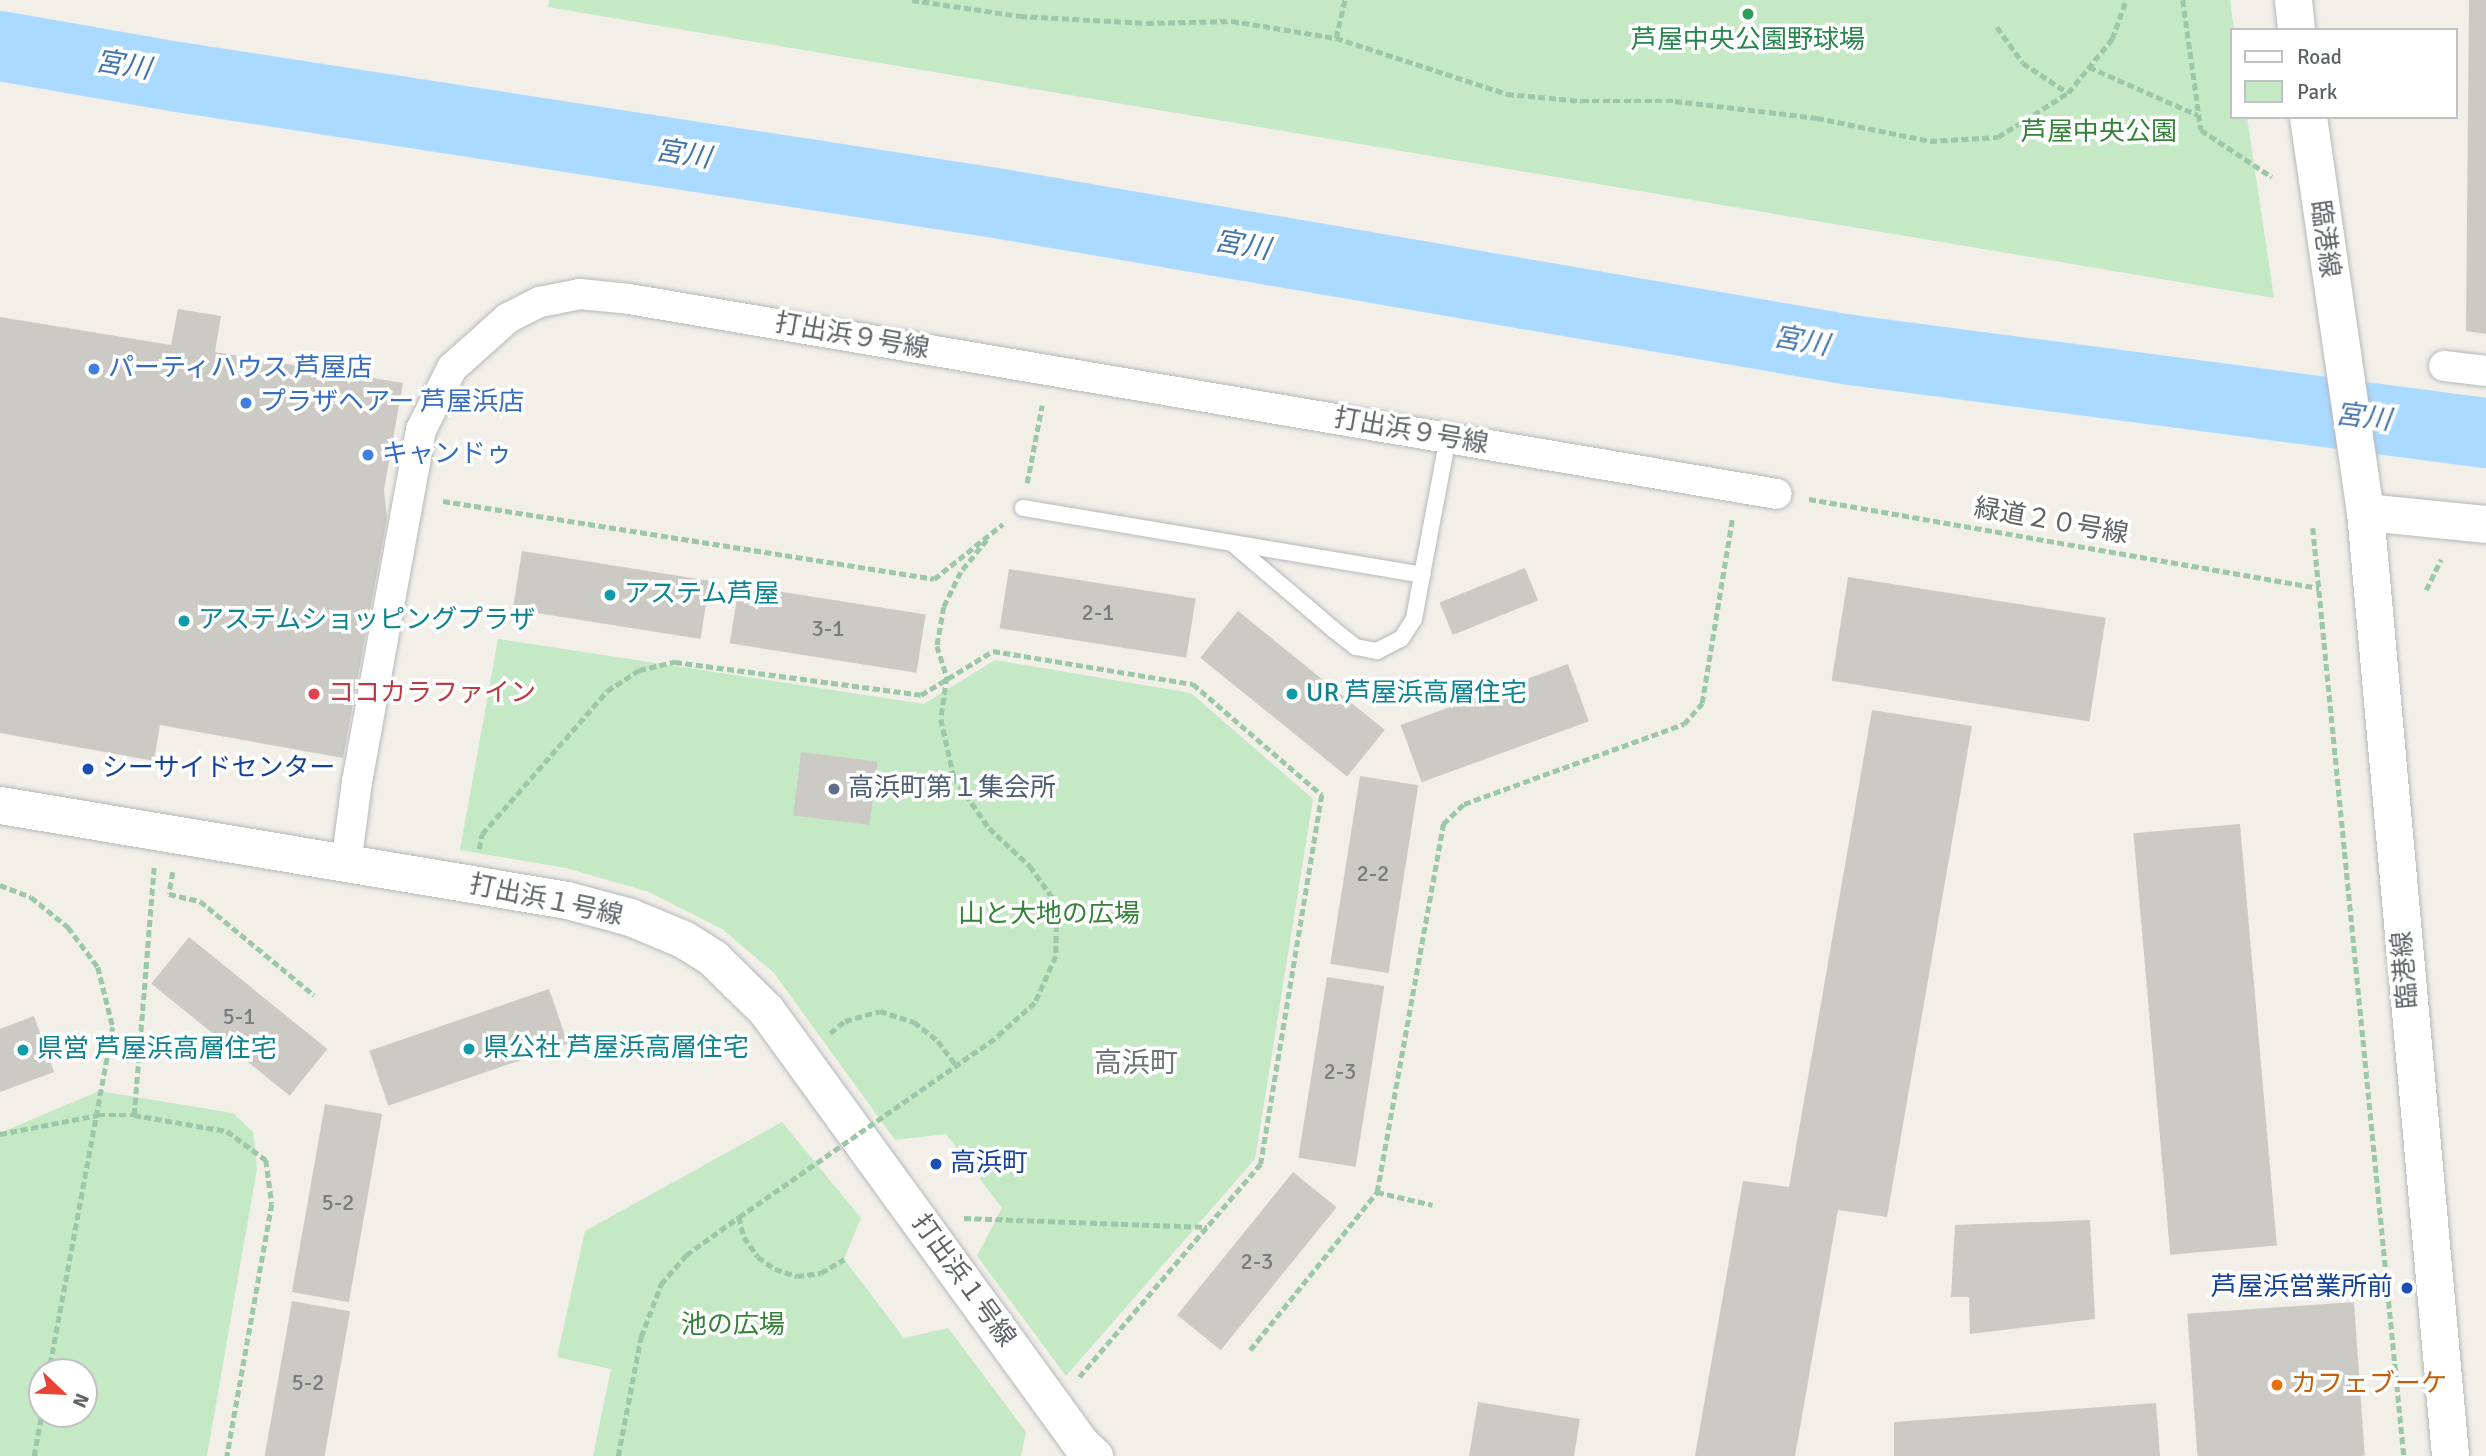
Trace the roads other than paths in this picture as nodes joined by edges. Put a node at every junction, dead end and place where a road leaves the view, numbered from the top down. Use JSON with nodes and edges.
{"nodes":[{"id":1,"x":2292,"y":0,"type":"edge"},
{"id":2,"x":2297,"y":28,"type":"edge"},
{"id":3,"x":2308,"y":119,"type":"edge"},
{"id":4,"x":2444,"y":366,"type":"dead end"},
{"id":5,"x":2486,"y":370,"type":"edge"},
{"id":6,"x":1448,"y":438,"type":"junction"},
{"id":7,"x":1777,"y":494,"type":"road end"},
{"id":8,"x":2363,"y":498,"type":"junction"},
{"id":9,"x":1023,"y":508,"type":"road end"},
{"id":10,"x":2486,"y":524,"type":"edge"},
{"id":11,"x":1231,"y":542,"type":"junction"},
{"id":12,"x":1422,"y":575,"type":"junction"},
{"id":13,"x":0,"y":805,"type":"edge"},
{"id":14,"x":346,"y":865,"type":"junction"},
{"id":15,"x":1094,"y":1456,"type":"edge"},
{"id":16,"x":2450,"y":1456,"type":"edge"}],
"edges":[{"from":1,"to":2,"type":"street"},
{"from":3,"to":8,"type":"street","name":"臨港線"},
{"from":4,"to":5,"type":"street"},
{"from":6,"to":7,"type":"street","name":"打出浜９号線"},
{"from":6,"to":12,"type":"lane"},
{"from":6,"to":14,"type":"street","name":"打出浜９号線"},
{"from":8,"to":10,"type":"street"},
{"from":8,"to":16,"type":"street","name":"臨港線"},
{"from":9,"to":11,"type":"lane"},
{"from":11,"to":12,"type":"lane"},
{"from":11,"to":12,"type":"lane"},
{"from":13,"to":14,"type":"street","name":"打出浜１号線"},
{"from":14,"to":15,"type":"street","name":"打出浜１号線"}]}
